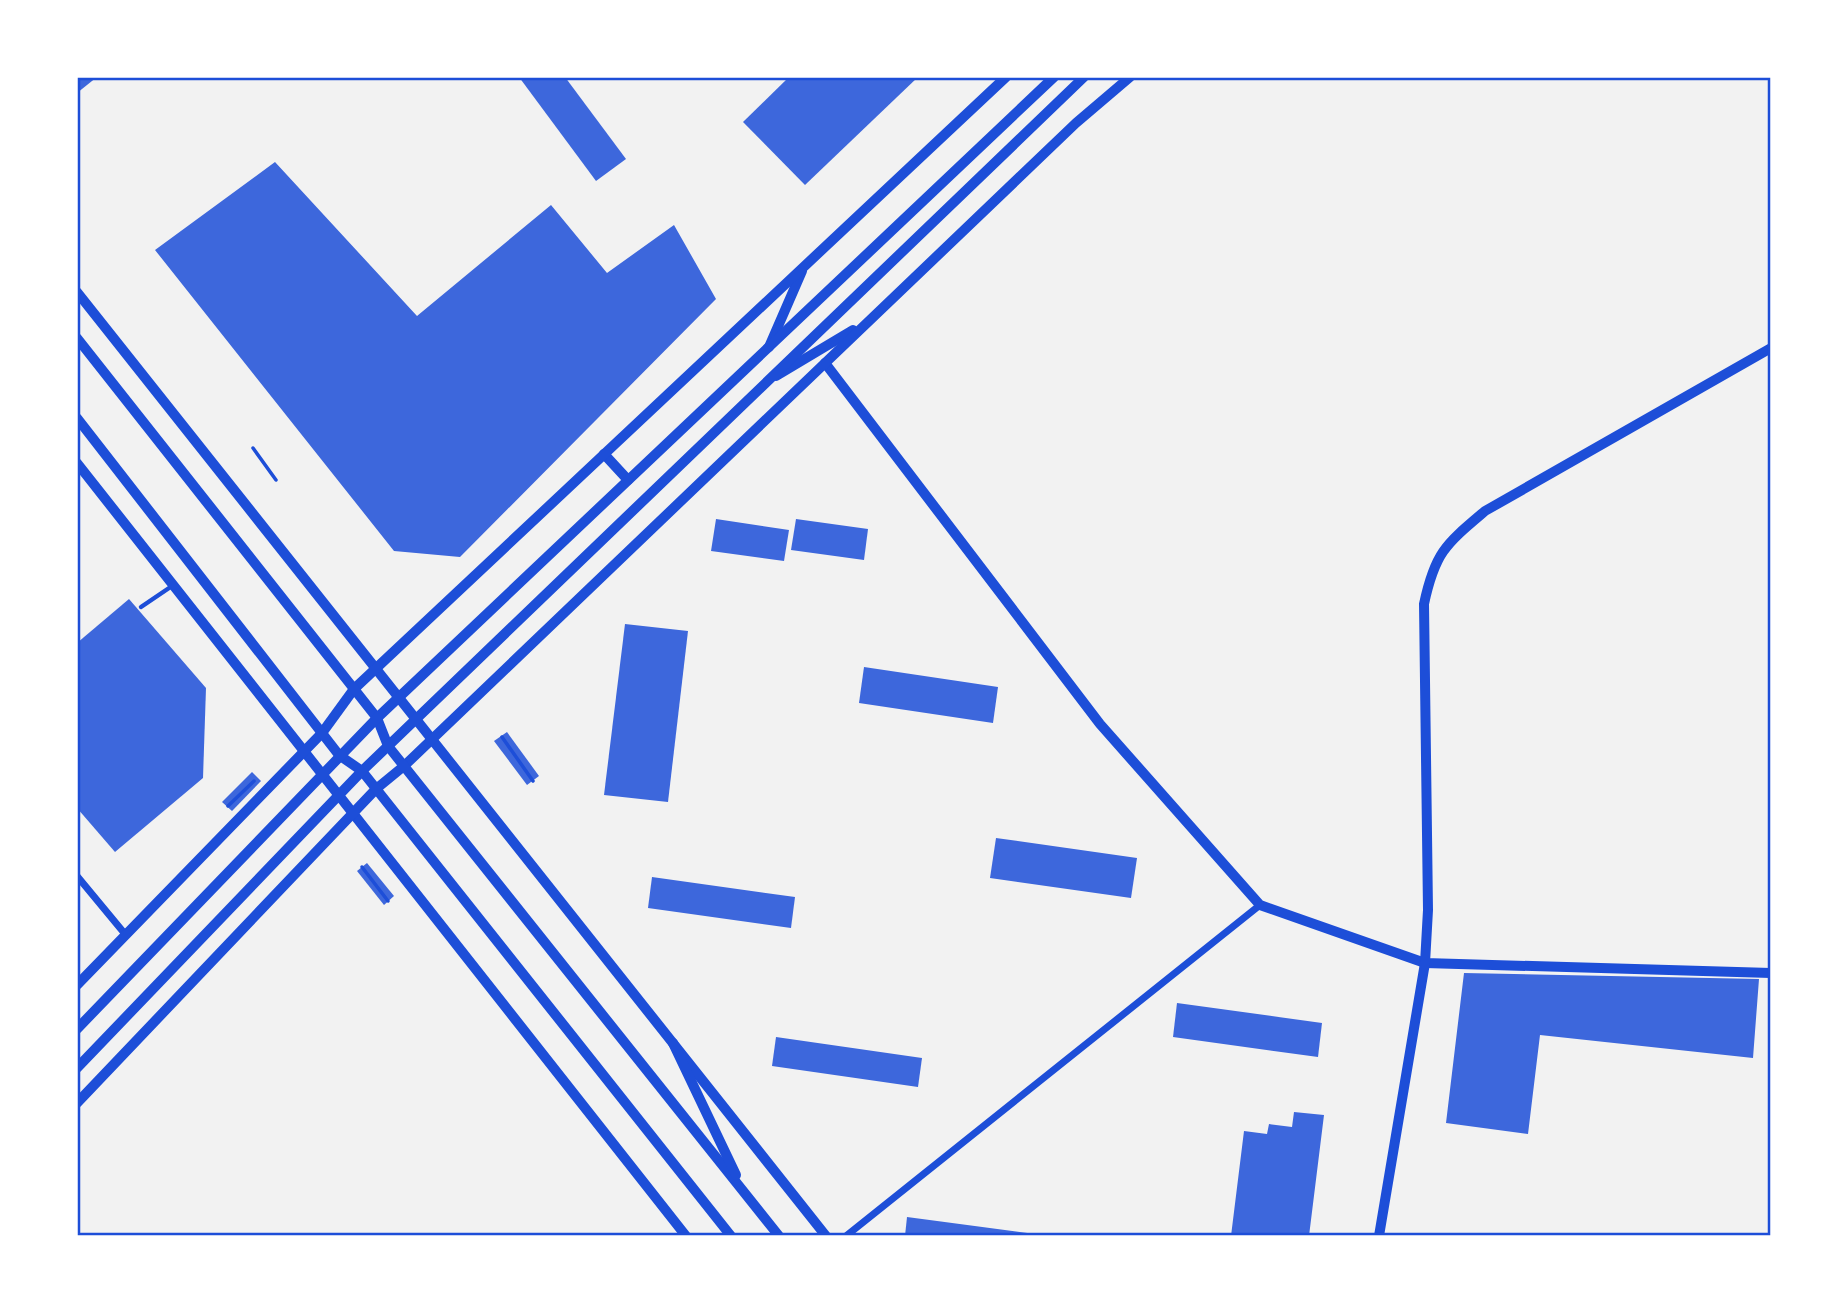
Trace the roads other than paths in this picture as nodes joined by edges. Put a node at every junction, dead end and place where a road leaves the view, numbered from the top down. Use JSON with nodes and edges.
{"nodes":[{"id":1,"x":1006,"y":77,"type":"edge"},
{"id":2,"x":1054,"y":77,"type":"edge"},
{"id":3,"x":1084,"y":77,"type":"edge"},
{"id":4,"x":1130,"y":77,"type":"edge"},
{"id":5,"x":804,"y":267,"type":"junction"},
{"id":6,"x":77,"y":292,"type":"edge"},
{"id":7,"x":870,"y":320,"type":"junction"},
{"id":8,"x":77,"y":338,"type":"edge"},
{"id":9,"x":769,"y":347,"type":"junction"},
{"id":10,"x":1771,"y":348,"type":"edge"},
{"id":11,"x":825,"y":363,"type":"junction"},
{"id":12,"x":767,"y":382,"type":"junction"},
{"id":13,"x":77,"y":418,"type":"edge"},
{"id":14,"x":604,"y":454,"type":"junction"},
{"id":15,"x":77,"y":463,"type":"edge"},
{"id":16,"x":628,"y":480,"type":"junction"},
{"id":17,"x":173,"y":585,"type":"junction"},
{"id":18,"x":141,"y":607,"type":"dead end"},
{"id":19,"x":376,"y":668,"type":"junction"},
{"id":20,"x":354,"y":689,"type":"junction"},
{"id":21,"x":399,"y":697,"type":"junction"},
{"id":22,"x":377,"y":718,"type":"junction"},
{"id":23,"x":416,"y":719,"type":"junction"},
{"id":24,"x":322,"y":733,"type":"junction"},
{"id":25,"x":432,"y":739,"type":"junction"},
{"id":26,"x":388,"y":746,"type":"junction"},
{"id":27,"x":304,"y":751,"type":"junction"},
{"id":28,"x":340,"y":755,"type":"junction"},
{"id":29,"x":404,"y":766,"type":"junction"},
{"id":30,"x":362,"y":772,"type":"junction"},
{"id":31,"x":322,"y":774,"type":"junction"},
{"id":32,"x":376,"y":789,"type":"junction"},
{"id":33,"x":339,"y":795,"type":"junction"},
{"id":34,"x":353,"y":813,"type":"junction"},
{"id":35,"x":77,"y":876,"type":"edge"},
{"id":36,"x":1260,"y":905,"type":"junction"},
{"id":37,"x":125,"y":934,"type":"junction"},
{"id":38,"x":1425,"y":963,"type":"junction"},
{"id":39,"x":1771,"y":972,"type":"edge"},
{"id":40,"x":77,"y":985,"type":"edge"},
{"id":41,"x":77,"y":1029,"type":"edge"},
{"id":42,"x":673,"y":1044,"type":"junction"},
{"id":43,"x":77,"y":1068,"type":"edge"},
{"id":44,"x":79,"y":1100,"type":"edge"},
{"id":45,"x":745,"y":1193,"type":"junction"},
{"id":46,"x":686,"y":1236,"type":"edge"},
{"id":47,"x":731,"y":1236,"type":"edge"},
{"id":48,"x":779,"y":1236,"type":"edge"},
{"id":49,"x":826,"y":1236,"type":"edge"},
{"id":50,"x":846,"y":1236,"type":"edge"},
{"id":51,"x":1379,"y":1236,"type":"edge"}],
"edges":[{"from":1,"to":5,"type":"street"},
{"from":2,"to":9,"type":"main road"},
{"from":3,"to":12,"type":"main road"},
{"from":4,"to":7,"type":"street"},
{"from":5,"to":9,"type":"street"},
{"from":5,"to":14,"type":"street"},
{"from":6,"to":19,"type":"street"},
{"from":7,"to":11,"type":"street"},
{"from":7,"to":12,"type":"street"},
{"from":8,"to":20,"type":"main road"},
{"from":9,"to":16,"type":"main road"},
{"from":10,"to":38,"type":"street"},
{"from":11,"to":25,"type":"street"},
{"from":11,"to":36,"type":"street"},
{"from":12,"to":23,"type":"main road"},
{"from":13,"to":24,"type":"main road"},
{"from":14,"to":16,"type":"street"},
{"from":14,"to":19,"type":"street"},
{"from":15,"to":17,"type":"street"},
{"from":16,"to":21,"type":"main road"},
{"from":17,"to":18,"type":"lane"},
{"from":17,"to":27,"type":"street"},
{"from":19,"to":20,"type":"street"},
{"from":19,"to":21,"type":"street"},
{"from":20,"to":22,"type":"main road"},
{"from":20,"to":24,"type":"street"},
{"from":21,"to":22,"type":"main road"},
{"from":21,"to":23,"type":"street"},
{"from":22,"to":26,"type":"main road"},
{"from":22,"to":28,"type":"main road"},
{"from":23,"to":25,"type":"street"},
{"from":23,"to":26,"type":"main road"},
{"from":24,"to":27,"type":"street"},
{"from":24,"to":28,"type":"main road"},
{"from":25,"to":29,"type":"street"},
{"from":25,"to":42,"type":"street"},
{"from":26,"to":29,"type":"main road"},
{"from":26,"to":30,"type":"main road"},
{"from":27,"to":31,"type":"street"},
{"from":27,"to":37,"type":"street"},
{"from":28,"to":30,"type":"main road"},
{"from":28,"to":31,"type":"main road"},
{"from":29,"to":32,"type":"street"},
{"from":29,"to":45,"type":"main road"},
{"from":30,"to":32,"type":"main road"},
{"from":30,"to":33,"type":"main road"},
{"from":31,"to":33,"type":"street"},
{"from":31,"to":41,"type":"main road"},
{"from":32,"to":34,"type":"street"},
{"from":32,"to":47,"type":"main road"},
{"from":33,"to":34,"type":"street"},
{"from":33,"to":43,"type":"main road"},
{"from":34,"to":44,"type":"street"},
{"from":34,"to":46,"type":"street"},
{"from":35,"to":37,"type":"street"},
{"from":36,"to":38,"type":"street"},
{"from":36,"to":50,"type":"street"},
{"from":37,"to":40,"type":"street"},
{"from":38,"to":39,"type":"street"},
{"from":38,"to":51,"type":"street"},
{"from":42,"to":45,"type":"main road"},
{"from":42,"to":49,"type":"street"},
{"from":45,"to":48,"type":"main road"}]}
